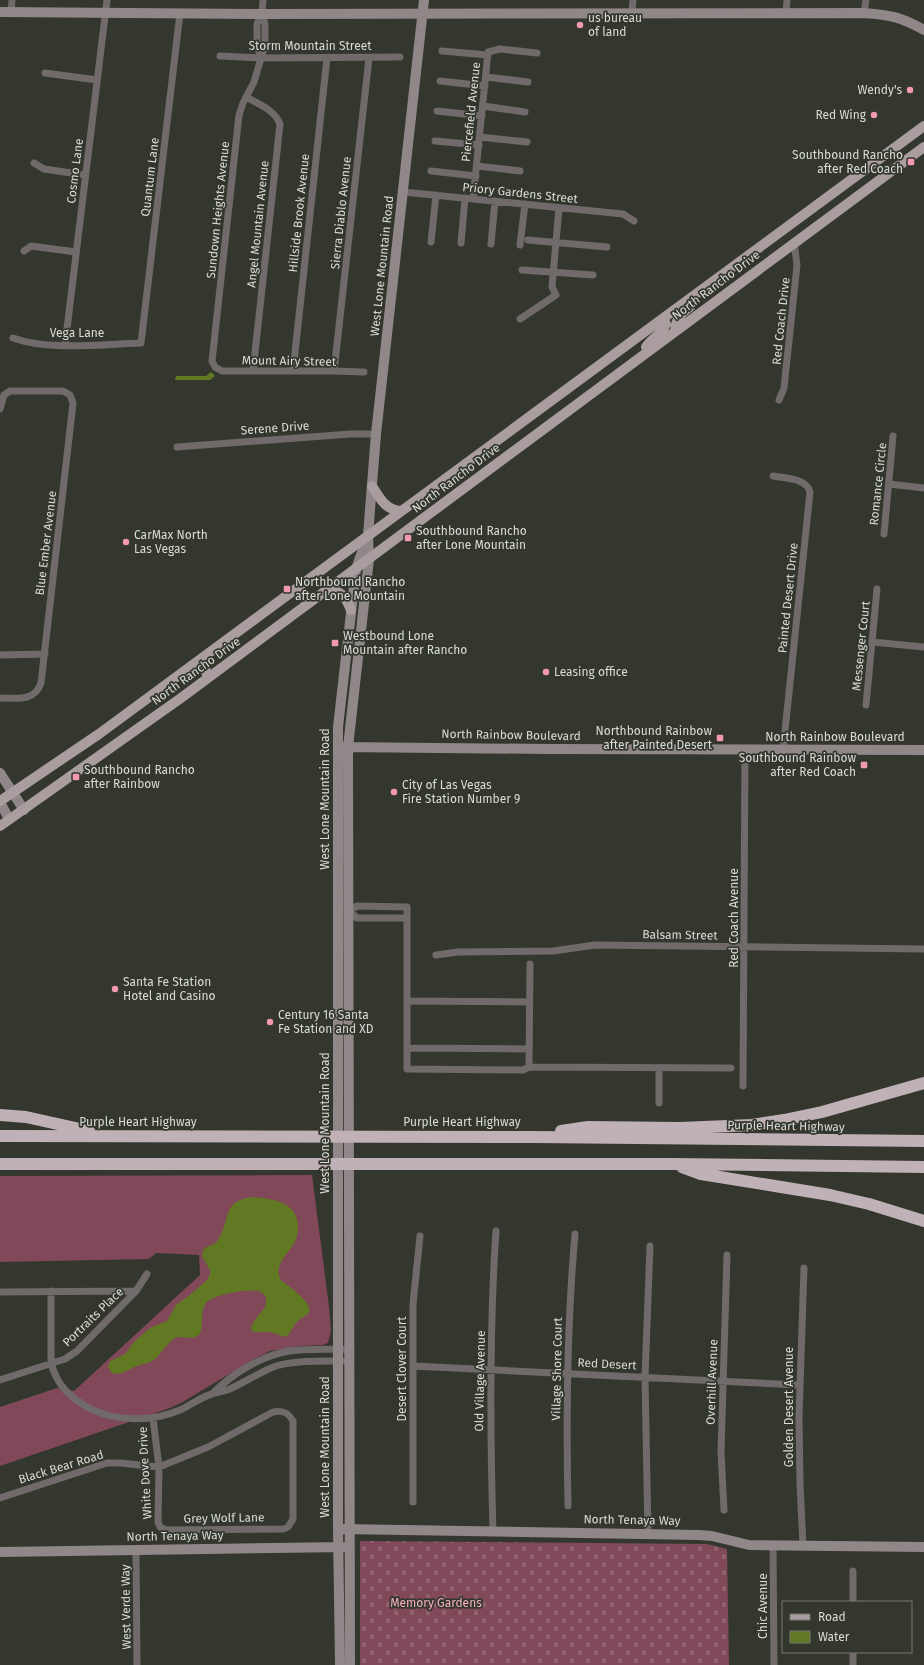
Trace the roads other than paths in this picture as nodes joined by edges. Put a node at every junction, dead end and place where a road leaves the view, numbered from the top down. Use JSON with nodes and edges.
{"nodes":[{"id":1,"x":12,"y":0,"type":"edge"},
{"id":2,"x":107,"y":0,"type":"edge"},
{"id":3,"x":263,"y":0,"type":"edge"},
{"id":4,"x":424,"y":0,"type":"edge"},
{"id":5,"x":633,"y":0,"type":"edge"},
{"id":6,"x":787,"y":0,"type":"edge"},
{"id":7,"x":866,"y":0,"type":"edge"},
{"id":8,"x":0,"y":12,"type":"edge"},
{"id":9,"x":11,"y":12,"type":"junction"},
{"id":10,"x":105,"y":13,"type":"junction"},
{"id":11,"x":180,"y":13,"type":"junction"},
{"id":12,"x":422,"y":13,"type":"junction"},
{"id":13,"x":864,"y":13,"type":"junction"},
{"id":14,"x":262,"y":14,"type":"junction"},
{"id":15,"x":632,"y":14,"type":"junction"},
{"id":16,"x":786,"y":14,"type":"junction"},
{"id":17,"x":924,"y":30,"type":"edge"},
{"id":18,"x":442,"y":51,"type":"dead end"},
{"id":19,"x":488,"y":53,"type":"junction"},
{"id":20,"x":537,"y":53,"type":"dead end"},
{"id":21,"x":220,"y":56,"type":"dead end"},
{"id":22,"x":400,"y":57,"type":"dead end"},
{"id":23,"x":260,"y":58,"type":"junction"},
{"id":24,"x":327,"y":58,"type":"junction"},
{"id":25,"x":369,"y":58,"type":"junction"},
{"id":26,"x":45,"y":73,"type":"dead end"},
{"id":27,"x":486,"y":77,"type":"junction"},
{"id":28,"x":97,"y":80,"type":"junction"},
{"id":29,"x":440,"y":81,"type":"dead end"},
{"id":30,"x":528,"y":82,"type":"dead end"},
{"id":31,"x":485,"y":86,"type":"junction"},
{"id":32,"x":246,"y":97,"type":"junction"},
{"id":33,"x":483,"y":106,"type":"junction"},
{"id":34,"x":437,"y":111,"type":"dead end"},
{"id":35,"x":525,"y":112,"type":"dead end"},
{"id":36,"x":482,"y":116,"type":"junction"},
{"id":37,"x":924,"y":126,"type":"edge"},
{"id":38,"x":480,"y":137,"type":"junction"},
{"id":39,"x":435,"y":141,"type":"dead end"},
{"id":40,"x":527,"y":142,"type":"dead end"},
{"id":41,"x":479,"y":146,"type":"junction"},
{"id":42,"x":924,"y":147,"type":"edge"},
{"id":43,"x":34,"y":163,"type":"dead end"},
{"id":44,"x":477,"y":166,"type":"junction"},
{"id":45,"x":431,"y":171,"type":"dead end"},
{"id":46,"x":520,"y":171,"type":"dead end"},
{"id":47,"x":85,"y":176,"type":"junction"},
{"id":48,"x":476,"y":176,"type":"junction"},
{"id":49,"x":403,"y":192,"type":"junction"},
{"id":50,"x":436,"y":195,"type":"junction"},
{"id":51,"x":465,"y":198,"type":"junction"},
{"id":52,"x":473,"y":199,"type":"junction"},
{"id":53,"x":495,"y":201,"type":"junction"},
{"id":54,"x":525,"y":204,"type":"junction"},
{"id":55,"x":559,"y":208,"type":"junction"},
{"id":56,"x":634,"y":221,"type":"dead end"},
{"id":57,"x":528,"y":240,"type":"dead end"},
{"id":58,"x":556,"y":241,"type":"junction"},
{"id":59,"x":431,"y":242,"type":"dead end"},
{"id":60,"x":794,"y":242,"type":"junction"},
{"id":61,"x":461,"y":244,"type":"dead end"},
{"id":62,"x":490,"y":244,"type":"dead end"},
{"id":63,"x":520,"y":245,"type":"dead end"},
{"id":64,"x":607,"y":247,"type":"dead end"},
{"id":65,"x":24,"y":251,"type":"dead end"},
{"id":66,"x":76,"y":252,"type":"junction"},
{"id":67,"x":522,"y":270,"type":"dead end"},
{"id":68,"x":553,"y":271,"type":"junction"},
{"id":69,"x":592,"y":275,"type":"dead end"},
{"id":70,"x":709,"y":285,"type":"junction"},
{"id":71,"x":663,"y":319,"type":"junction"},
{"id":72,"x":520,"y":320,"type":"dead end"},
{"id":73,"x":675,"y":331,"type":"junction"},
{"id":74,"x":13,"y":338,"type":"dead end"},
{"id":75,"x":141,"y":342,"type":"joint"},
{"id":76,"x":65,"y":345,"type":"junction"},
{"id":77,"x":641,"y":356,"type":"junction"},
{"id":78,"x":215,"y":367,"type":"joint"},
{"id":79,"x":253,"y":371,"type":"junction"},
{"id":80,"x":293,"y":371,"type":"junction"},
{"id":81,"x":334,"y":371,"type":"junction"},
{"id":82,"x":364,"y":372,"type":"dead end"},
{"id":83,"x":779,"y":400,"type":"dead end"},
{"id":84,"x":0,"y":409,"type":"edge"},
{"id":85,"x":376,"y":434,"type":"junction"},
{"id":86,"x":893,"y":436,"type":"dead end"},
{"id":87,"x":176,"y":446,"type":"dead end"},
{"id":88,"x":773,"y":476,"type":"dead end"},
{"id":89,"x":889,"y":484,"type":"junction"},
{"id":90,"x":372,"y":486,"type":"junction"},
{"id":91,"x":924,"y":488,"type":"edge"},
{"id":92,"x":401,"y":511,"type":"junction"},
{"id":93,"x":884,"y":534,"type":"dead end"},
{"id":94,"x":368,"y":535,"type":"junction"},
{"id":95,"x":369,"y":559,"type":"junction"},
{"id":96,"x":356,"y":569,"type":"junction"},
{"id":97,"x":877,"y":589,"type":"dead end"},
{"id":98,"x":327,"y":590,"type":"junction"},
{"id":99,"x":351,"y":610,"type":"junction"},
{"id":100,"x":872,"y":642,"type":"junction"},
{"id":101,"x":924,"y":647,"type":"edge"},
{"id":102,"x":45,"y":654,"type":"junction"},
{"id":103,"x":0,"y":655,"type":"edge"},
{"id":104,"x":202,"y":658,"type":"junction"},
{"id":105,"x":208,"y":678,"type":"junction"},
{"id":106,"x":0,"y":698,"type":"edge"},
{"id":107,"x":866,"y":705,"type":"dead end"},
{"id":108,"x":338,"y":746,"type":"junction"},
{"id":109,"x":348,"y":747,"type":"junction"},
{"id":110,"x":745,"y":750,"type":"junction"},
{"id":111,"x":783,"y":750,"type":"junction"},
{"id":112,"x":924,"y":750,"type":"edge"},
{"id":113,"x":0,"y":773,"type":"edge"},
{"id":114,"x":337,"y":791,"type":"junction"},
{"id":115,"x":348,"y":791,"type":"junction"},
{"id":116,"x":13,"y":792,"type":"junction"},
{"id":117,"x":0,"y":801,"type":"edge"},
{"id":118,"x":337,"y":807,"type":"junction"},
{"id":119,"x":348,"y":807,"type":"junction"},
{"id":120,"x":24,"y":810,"type":"junction"},
{"id":121,"x":9,"y":819,"type":"junction"},
{"id":122,"x":0,"y":826,"type":"edge"},
{"id":123,"x":337,"y":853,"type":"junction"},
{"id":124,"x":348,"y":853,"type":"junction"},
{"id":125,"x":337,"y":888,"type":"junction"},
{"id":126,"x":348,"y":888,"type":"junction"},
{"id":127,"x":338,"y":911,"type":"junction"},
{"id":128,"x":348,"y":911,"type":"junction"},
{"id":129,"x":407,"y":918,"type":"junction"},
{"id":130,"x":745,"y":947,"type":"junction"},
{"id":131,"x":924,"y":949,"type":"edge"},
{"id":132,"x":436,"y":955,"type":"dead end"},
{"id":133,"x":530,"y":964,"type":"dead end"},
{"id":134,"x":407,"y":1001,"type":"junction"},
{"id":135,"x":530,"y":1002,"type":"junction"},
{"id":136,"x":407,"y":1048,"type":"junction"},
{"id":137,"x":529,"y":1049,"type":"junction"},
{"id":138,"x":529,"y":1067,"type":"junction"},
{"id":139,"x":659,"y":1068,"type":"junction"},
{"id":140,"x":731,"y":1068,"type":"dead end"},
{"id":141,"x":924,"y":1083,"type":"edge"},
{"id":142,"x":743,"y":1086,"type":"dead end"},
{"id":143,"x":659,"y":1103,"type":"dead end"},
{"id":144,"x":0,"y":1115,"type":"edge"},
{"id":145,"x":0,"y":1136,"type":"edge"},
{"id":146,"x":111,"y":1136,"type":"junction"},
{"id":147,"x":533,"y":1137,"type":"junction"},
{"id":148,"x":924,"y":1141,"type":"edge"},
{"id":149,"x":0,"y":1164,"type":"edge"},
{"id":150,"x":671,"y":1164,"type":"junction"},
{"id":151,"x":924,"y":1166,"type":"edge"},
{"id":152,"x":924,"y":1221,"type":"edge"},
{"id":153,"x":496,"y":1231,"type":"dead end"},
{"id":154,"x":575,"y":1234,"type":"dead end"},
{"id":155,"x":420,"y":1236,"type":"dead end"},
{"id":156,"x":650,"y":1246,"type":"dead end"},
{"id":157,"x":727,"y":1255,"type":"dead end"},
{"id":158,"x":804,"y":1268,"type":"dead end"},
{"id":159,"x":147,"y":1274,"type":"dead end"},
{"id":160,"x":51,"y":1291,"type":"junction"},
{"id":161,"x":136,"y":1291,"type":"junction"},
{"id":162,"x":0,"y":1292,"type":"edge"},
{"id":163,"x":338,"y":1350,"type":"junction"},
{"id":164,"x":350,"y":1350,"type":"junction"},
{"id":165,"x":338,"y":1361,"type":"junction"},
{"id":166,"x":350,"y":1361,"type":"junction"},
{"id":167,"x":51,"y":1363,"type":"junction"},
{"id":168,"x":413,"y":1366,"type":"junction"},
{"id":169,"x":490,"y":1370,"type":"junction"},
{"id":170,"x":568,"y":1373,"type":"junction"},
{"id":171,"x":645,"y":1377,"type":"junction"},
{"id":172,"x":0,"y":1380,"type":"edge"},
{"id":173,"x":723,"y":1381,"type":"junction"},
{"id":174,"x":799,"y":1385,"type":"junction"},
{"id":175,"x":212,"y":1394,"type":"junction"},
{"id":176,"x":153,"y":1418,"type":"junction"},
{"id":177,"x":158,"y":1467,"type":"junction"},
{"id":178,"x":0,"y":1498,"type":"edge"},
{"id":179,"x":412,"y":1502,"type":"dead end"},
{"id":180,"x":568,"y":1506,"type":"dead end"},
{"id":181,"x":724,"y":1510,"type":"dead end"},
{"id":182,"x":160,"y":1527,"type":"joint"},
{"id":183,"x":288,"y":1527,"type":"joint"},
{"id":184,"x":338,"y":1529,"type":"junction"},
{"id":185,"x":350,"y":1530,"type":"junction"},
{"id":186,"x":493,"y":1532,"type":"junction"},
{"id":187,"x":648,"y":1534,"type":"junction"},
{"id":188,"x":774,"y":1546,"type":"junction"},
{"id":189,"x":803,"y":1546,"type":"junction"},
{"id":190,"x":339,"y":1547,"type":"junction"},
{"id":191,"x":350,"y":1547,"type":"junction"},
{"id":192,"x":924,"y":1547,"type":"edge"},
{"id":193,"x":136,"y":1550,"type":"junction"},
{"id":194,"x":0,"y":1552,"type":"edge"},
{"id":195,"x":853,"y":1571,"type":"dead end"},
{"id":196,"x":853,"y":1601,"type":"edge"},
{"id":197,"x":853,"y":1653,"type":"edge"},
{"id":198,"x":137,"y":1665,"type":"edge"},
{"id":199,"x":340,"y":1665,"type":"edge"},
{"id":200,"x":350,"y":1665,"type":"edge"},
{"id":201,"x":774,"y":1665,"type":"edge"},
{"id":202,"x":853,"y":1665,"type":"edge"}],
"edges":[{"from":1,"to":9,"type":"street"},
{"from":2,"to":10,"type":"street","name":"Cosmo Lane"},
{"from":3,"to":14,"type":"street","name":"Sundown Heights Avenue"},
{"from":4,"to":12,"type":"main road","name":"West Lone Mountain Road"},
{"from":5,"to":15,"type":"street"},
{"from":6,"to":16,"type":"street"},
{"from":7,"to":13,"type":"street"},
{"from":8,"to":9,"type":"main road"},
{"from":9,"to":10,"type":"main road"},
{"from":10,"to":11,"type":"main road"},
{"from":10,"to":28,"type":"street","name":"Cosmo Lane"},
{"from":11,"to":14,"type":"main road"},
{"from":11,"to":75,"type":"street","name":"Quantum Lane"},
{"from":12,"to":14,"type":"main road"},
{"from":12,"to":15,"type":"main road"},
{"from":12,"to":49,"type":"main road","name":"West Lone Mountain Road"},
{"from":13,"to":16,"type":"main road"},
{"from":13,"to":17,"type":"main road"},
{"from":14,"to":23,"type":"street","name":"Sundown Heights Avenue"},
{"from":15,"to":16,"type":"main road"},
{"from":18,"to":19,"type":"street"},
{"from":19,"to":20,"type":"street"},
{"from":19,"to":27,"type":"street","name":"Piercefield Avenue"},
{"from":21,"to":23,"type":"street","name":"Storm Mountain Street"},
{"from":22,"to":25,"type":"street","name":"Storm Mountain Street"},
{"from":23,"to":24,"type":"street","name":"Storm Mountain Street"},
{"from":23,"to":32,"type":"street","name":"Sundown Heights Avenue"},
{"from":24,"to":25,"type":"street","name":"Storm Mountain Street"},
{"from":24,"to":80,"type":"street","name":"Hillside Brook Avenue"},
{"from":25,"to":81,"type":"street","name":"Sierra Diablo Avenue"},
{"from":26,"to":28,"type":"street"},
{"from":27,"to":30,"type":"street"},
{"from":27,"to":31,"type":"street","name":"Piercefield Avenue"},
{"from":28,"to":47,"type":"street","name":"Cosmo Lane"},
{"from":29,"to":31,"type":"street"},
{"from":31,"to":33,"type":"street","name":"Piercefield Avenue"},
{"from":32,"to":78,"type":"street","name":"Sundown Heights Avenue"},
{"from":32,"to":79,"type":"street","name":"Angel Mountain Avenue"},
{"from":33,"to":35,"type":"street"},
{"from":33,"to":36,"type":"street","name":"Piercefield Avenue"},
{"from":34,"to":36,"type":"street"},
{"from":36,"to":38,"type":"street","name":"Piercefield Avenue"},
{"from":37,"to":70,"type":"main road","name":"North Rancho Drive"},
{"from":38,"to":40,"type":"street"},
{"from":38,"to":41,"type":"street","name":"Piercefield Avenue"},
{"from":39,"to":41,"type":"street"},
{"from":41,"to":44,"type":"street","name":"Piercefield Avenue"},
{"from":42,"to":60,"type":"main road","name":"North Rancho Drive"},
{"from":43,"to":47,"type":"street"},
{"from":44,"to":46,"type":"street"},
{"from":44,"to":48,"type":"street","name":"Piercefield Avenue"},
{"from":45,"to":48,"type":"street"},
{"from":47,"to":66,"type":"street","name":"Cosmo Lane"},
{"from":48,"to":52,"type":"street","name":"Piercefield Avenue"},
{"from":49,"to":50,"type":"street","name":"Priory Gardens Street"},
{"from":49,"to":85,"type":"main road","name":"West Lone Mountain Road"},
{"from":50,"to":51,"type":"street","name":"Priory Gardens Street"},
{"from":50,"to":59,"type":"street"},
{"from":51,"to":52,"type":"street","name":"Priory Gardens Street"},
{"from":51,"to":61,"type":"street"},
{"from":52,"to":53,"type":"street","name":"Priory Gardens Street"},
{"from":53,"to":54,"type":"street","name":"Priory Gardens Street"},
{"from":53,"to":62,"type":"street"},
{"from":54,"to":55,"type":"street","name":"Priory Gardens Street"},
{"from":54,"to":63,"type":"street"},
{"from":55,"to":56,"type":"street","name":"Priory Gardens Street"},
{"from":55,"to":58,"type":"street"},
{"from":57,"to":58,"type":"street"},
{"from":58,"to":64,"type":"street"},
{"from":58,"to":68,"type":"street"},
{"from":60,"to":73,"type":"main road","name":"North Rancho Drive"},
{"from":60,"to":83,"type":"street","name":"Red Coach Drive"},
{"from":65,"to":66,"type":"street"},
{"from":66,"to":76,"type":"street","name":"Cosmo Lane"},
{"from":67,"to":68,"type":"street"},
{"from":68,"to":69,"type":"street"},
{"from":68,"to":72,"type":"street"},
{"from":70,"to":71,"type":"main road","name":"North Rancho Drive"},
{"from":70,"to":73,"type":"main road"},
{"from":71,"to":77,"type":"main road"},
{"from":71,"to":92,"type":"main road","name":"North Rancho Drive"},
{"from":73,"to":77,"type":"main road","name":"North Rancho Drive"},
{"from":74,"to":76,"type":"street","name":"Vega Lane"},
{"from":75,"to":76,"type":"street","name":"Vega Lane"},
{"from":77,"to":95,"type":"main road","name":"North Rancho Drive"},
{"from":78,"to":79,"type":"street","name":"Mount Airy Street"},
{"from":79,"to":80,"type":"street","name":"Mount Airy Street"},
{"from":80,"to":81,"type":"street","name":"Mount Airy Street"},
{"from":81,"to":82,"type":"street","name":"Mount Airy Street"},
{"from":84,"to":102,"type":"street","name":"Blue Ember Avenue"},
{"from":85,"to":87,"type":"street","name":"Serene Drive"},
{"from":85,"to":90,"type":"main road","name":"West Lone Mountain Road"},
{"from":86,"to":89,"type":"street","name":"Romance Circle"},
{"from":88,"to":111,"type":"street","name":"Painted Desert Drive"},
{"from":89,"to":91,"type":"street"},
{"from":89,"to":93,"type":"street","name":"Romance Circle"},
{"from":90,"to":92,"type":"main road"},
{"from":90,"to":94,"type":"main road","name":"West Lone Mountain Road"},
{"from":92,"to":94,"type":"main road","name":"North Rancho Drive"},
{"from":94,"to":95,"type":"main road","name":"West Lone Mountain Road"},
{"from":94,"to":96,"type":"main road","name":"West Lone Mountain Road"},
{"from":94,"to":104,"type":"main road","name":"North Rancho Drive"},
{"from":95,"to":96,"type":"main road","name":"North Rancho Drive"},
{"from":95,"to":109,"type":"main road","name":"West Lone Mountain Road"},
{"from":96,"to":98,"type":"main road","name":"North Rancho Drive"},
{"from":96,"to":99,"type":"main road","name":"West Lone Mountain Road"},
{"from":97,"to":100,"type":"street","name":"Messenger Court"},
{"from":98,"to":99,"type":"main road"},
{"from":98,"to":105,"type":"main road","name":"North Rancho Drive"},
{"from":99,"to":108,"type":"main road","name":"West Lone Mountain Road"},
{"from":100,"to":101,"type":"street"},
{"from":100,"to":107,"type":"street","name":"Messenger Court"},
{"from":102,"to":103,"type":"street"},
{"from":102,"to":106,"type":"street","name":"Blue Ember Avenue"},
{"from":104,"to":105,"type":"main road"},
{"from":104,"to":116,"type":"main road","name":"North Rancho Drive"},
{"from":105,"to":120,"type":"main road","name":"North Rancho Drive"},
{"from":108,"to":109,"type":"main road","name":"North Rainbow Boulevard"},
{"from":108,"to":114,"type":"main road","name":"West Lone Mountain Road"},
{"from":109,"to":110,"type":"main road","name":"North Rainbow Boulevard"},
{"from":109,"to":115,"type":"main road","name":"West Lone Mountain Road"},
{"from":110,"to":111,"type":"main road","name":"North Rainbow Boulevard"},
{"from":110,"to":130,"type":"street","name":"Red Coach Avenue"},
{"from":111,"to":112,"type":"main road","name":"North Rainbow Boulevard"},
{"from":113,"to":116,"type":"main road"},
{"from":114,"to":115,"type":"main road"},
{"from":114,"to":118,"type":"main road","name":"West Lone Mountain Road"},
{"from":115,"to":119,"type":"main road","name":"West Lone Mountain Road"},
{"from":116,"to":117,"type":"main road","name":"North Rancho Drive"},
{"from":116,"to":120,"type":"main road"},
{"from":117,"to":121,"type":"main road"},
{"from":118,"to":119,"type":"main road"},
{"from":118,"to":123,"type":"main road","name":"West Lone Mountain Road"},
{"from":119,"to":124,"type":"main road","name":"West Lone Mountain Road"},
{"from":120,"to":121,"type":"main road","name":"North Rancho Drive"},
{"from":121,"to":122,"type":"main road","name":"North Rancho Drive"},
{"from":123,"to":124,"type":"main road"},
{"from":123,"to":125,"type":"main road","name":"West Lone Mountain Road"},
{"from":124,"to":126,"type":"main road","name":"West Lone Mountain Road"},
{"from":125,"to":126,"type":"main road"},
{"from":125,"to":127,"type":"main road","name":"West Lone Mountain Road"},
{"from":126,"to":128,"type":"main road","name":"West Lone Mountain Road"},
{"from":127,"to":128,"type":"main road"},
{"from":127,"to":163,"type":"main road","name":"West Lone Mountain Road"},
{"from":128,"to":129,"type":"street"},
{"from":128,"to":129,"type":"street"},
{"from":128,"to":164,"type":"main road","name":"West Lone Mountain Road"},
{"from":129,"to":134,"type":"street"},
{"from":130,"to":131,"type":"street","name":"Balsam Street"},
{"from":130,"to":132,"type":"street","name":"Balsam Street"},
{"from":130,"to":142,"type":"street","name":"Red Coach Avenue"},
{"from":133,"to":135,"type":"street"},
{"from":134,"to":135,"type":"street"},
{"from":134,"to":136,"type":"street"},
{"from":135,"to":137,"type":"street"},
{"from":136,"to":137,"type":"street"},
{"from":136,"to":138,"type":"street"},
{"from":137,"to":138,"type":"street"},
{"from":138,"to":139,"type":"street"},
{"from":139,"to":140,"type":"street"},
{"from":139,"to":143,"type":"street"},
{"from":141,"to":147,"type":"highway"},
{"from":144,"to":146,"type":"highway"},
{"from":145,"to":146,"type":"highway","name":"Purple Heart Highway"},
{"from":146,"to":147,"type":"highway","name":"Purple Heart Highway"},
{"from":147,"to":148,"type":"highway","name":"Purple Heart Highway"},
{"from":149,"to":150,"type":"highway"},
{"from":150,"to":151,"type":"highway"},
{"from":150,"to":152,"type":"highway"},
{"from":153,"to":169,"type":"street","name":"Old Village Avenue"},
{"from":154,"to":170,"type":"street","name":"Village Shore Court"},
{"from":155,"to":168,"type":"street","name":"Desert Clover Court"},
{"from":156,"to":171,"type":"street"},
{"from":157,"to":173,"type":"street","name":"Overhill Avenue"},
{"from":158,"to":174,"type":"street","name":"Golden Desert Avenue"},
{"from":159,"to":161,"type":"street","name":"Portraits Place"},
{"from":160,"to":161,"type":"street"},
{"from":160,"to":162,"type":"street"},
{"from":160,"to":167,"type":"street"},
{"from":161,"to":167,"type":"street","name":"Portraits Place"},
{"from":163,"to":164,"type":"street"},
{"from":163,"to":165,"type":"main road","name":"West Lone Mountain Road"},
{"from":163,"to":175,"type":"street"},
{"from":164,"to":166,"type":"main road","name":"West Lone Mountain Road"},
{"from":165,"to":166,"type":"street"},
{"from":165,"to":175,"type":"street"},
{"from":165,"to":184,"type":"main road","name":"West Lone Mountain Road"},
{"from":166,"to":185,"type":"main road","name":"West Lone Mountain Road"},
{"from":167,"to":172,"type":"street","name":"Portraits Place"},
{"from":167,"to":176,"type":"street"},
{"from":168,"to":169,"type":"street","name":"Red Desert"},
{"from":168,"to":179,"type":"street","name":"Desert Clover Court"},
{"from":169,"to":170,"type":"street","name":"Red Desert"},
{"from":169,"to":186,"type":"street","name":"Old Village Avenue"},
{"from":170,"to":171,"type":"street","name":"Red Desert"},
{"from":170,"to":180,"type":"street","name":"Village Shore Court"},
{"from":171,"to":173,"type":"street","name":"Red Desert"},
{"from":171,"to":187,"type":"street"},
{"from":173,"to":174,"type":"street","name":"Red Desert"},
{"from":173,"to":181,"type":"street","name":"Overhill Avenue"},
{"from":174,"to":189,"type":"street","name":"Golden Desert Avenue"},
{"from":175,"to":176,"type":"street"},
{"from":176,"to":177,"type":"street","name":"White Dove Drive"},
{"from":177,"to":178,"type":"street","name":"Black Bear Road"},
{"from":177,"to":182,"type":"street","name":"White Dove Drive"},
{"from":177,"to":183,"type":"street","name":"Black Bear Road"},
{"from":182,"to":183,"type":"street","name":"Grey Wolf Lane"},
{"from":184,"to":185,"type":"main road","name":"North Tenaya Way"},
{"from":184,"to":190,"type":"main road","name":"West Lone Mountain Road"},
{"from":185,"to":186,"type":"main road","name":"North Tenaya Way"},
{"from":185,"to":191,"type":"main road","name":"West Lone Mountain Road"},
{"from":186,"to":187,"type":"main road","name":"North Tenaya Way"},
{"from":187,"to":188,"type":"main road","name":"North Tenaya Way"},
{"from":188,"to":189,"type":"main road","name":"North Tenaya Way"},
{"from":188,"to":201,"type":"street","name":"Chic Avenue"},
{"from":189,"to":192,"type":"main road","name":"North Tenaya Way"},
{"from":190,"to":191,"type":"main road","name":"North Tenaya Way"},
{"from":190,"to":193,"type":"main road","name":"North Tenaya Way"},
{"from":190,"to":199,"type":"main road","name":"West Lone Mountain Road"},
{"from":191,"to":200,"type":"main road","name":"West Lone Mountain Road"},
{"from":193,"to":194,"type":"main road","name":"North Tenaya Way"},
{"from":193,"to":198,"type":"street","name":"West Verde Way"},
{"from":195,"to":196,"type":"street"},
{"from":197,"to":202,"type":"street"}]}
